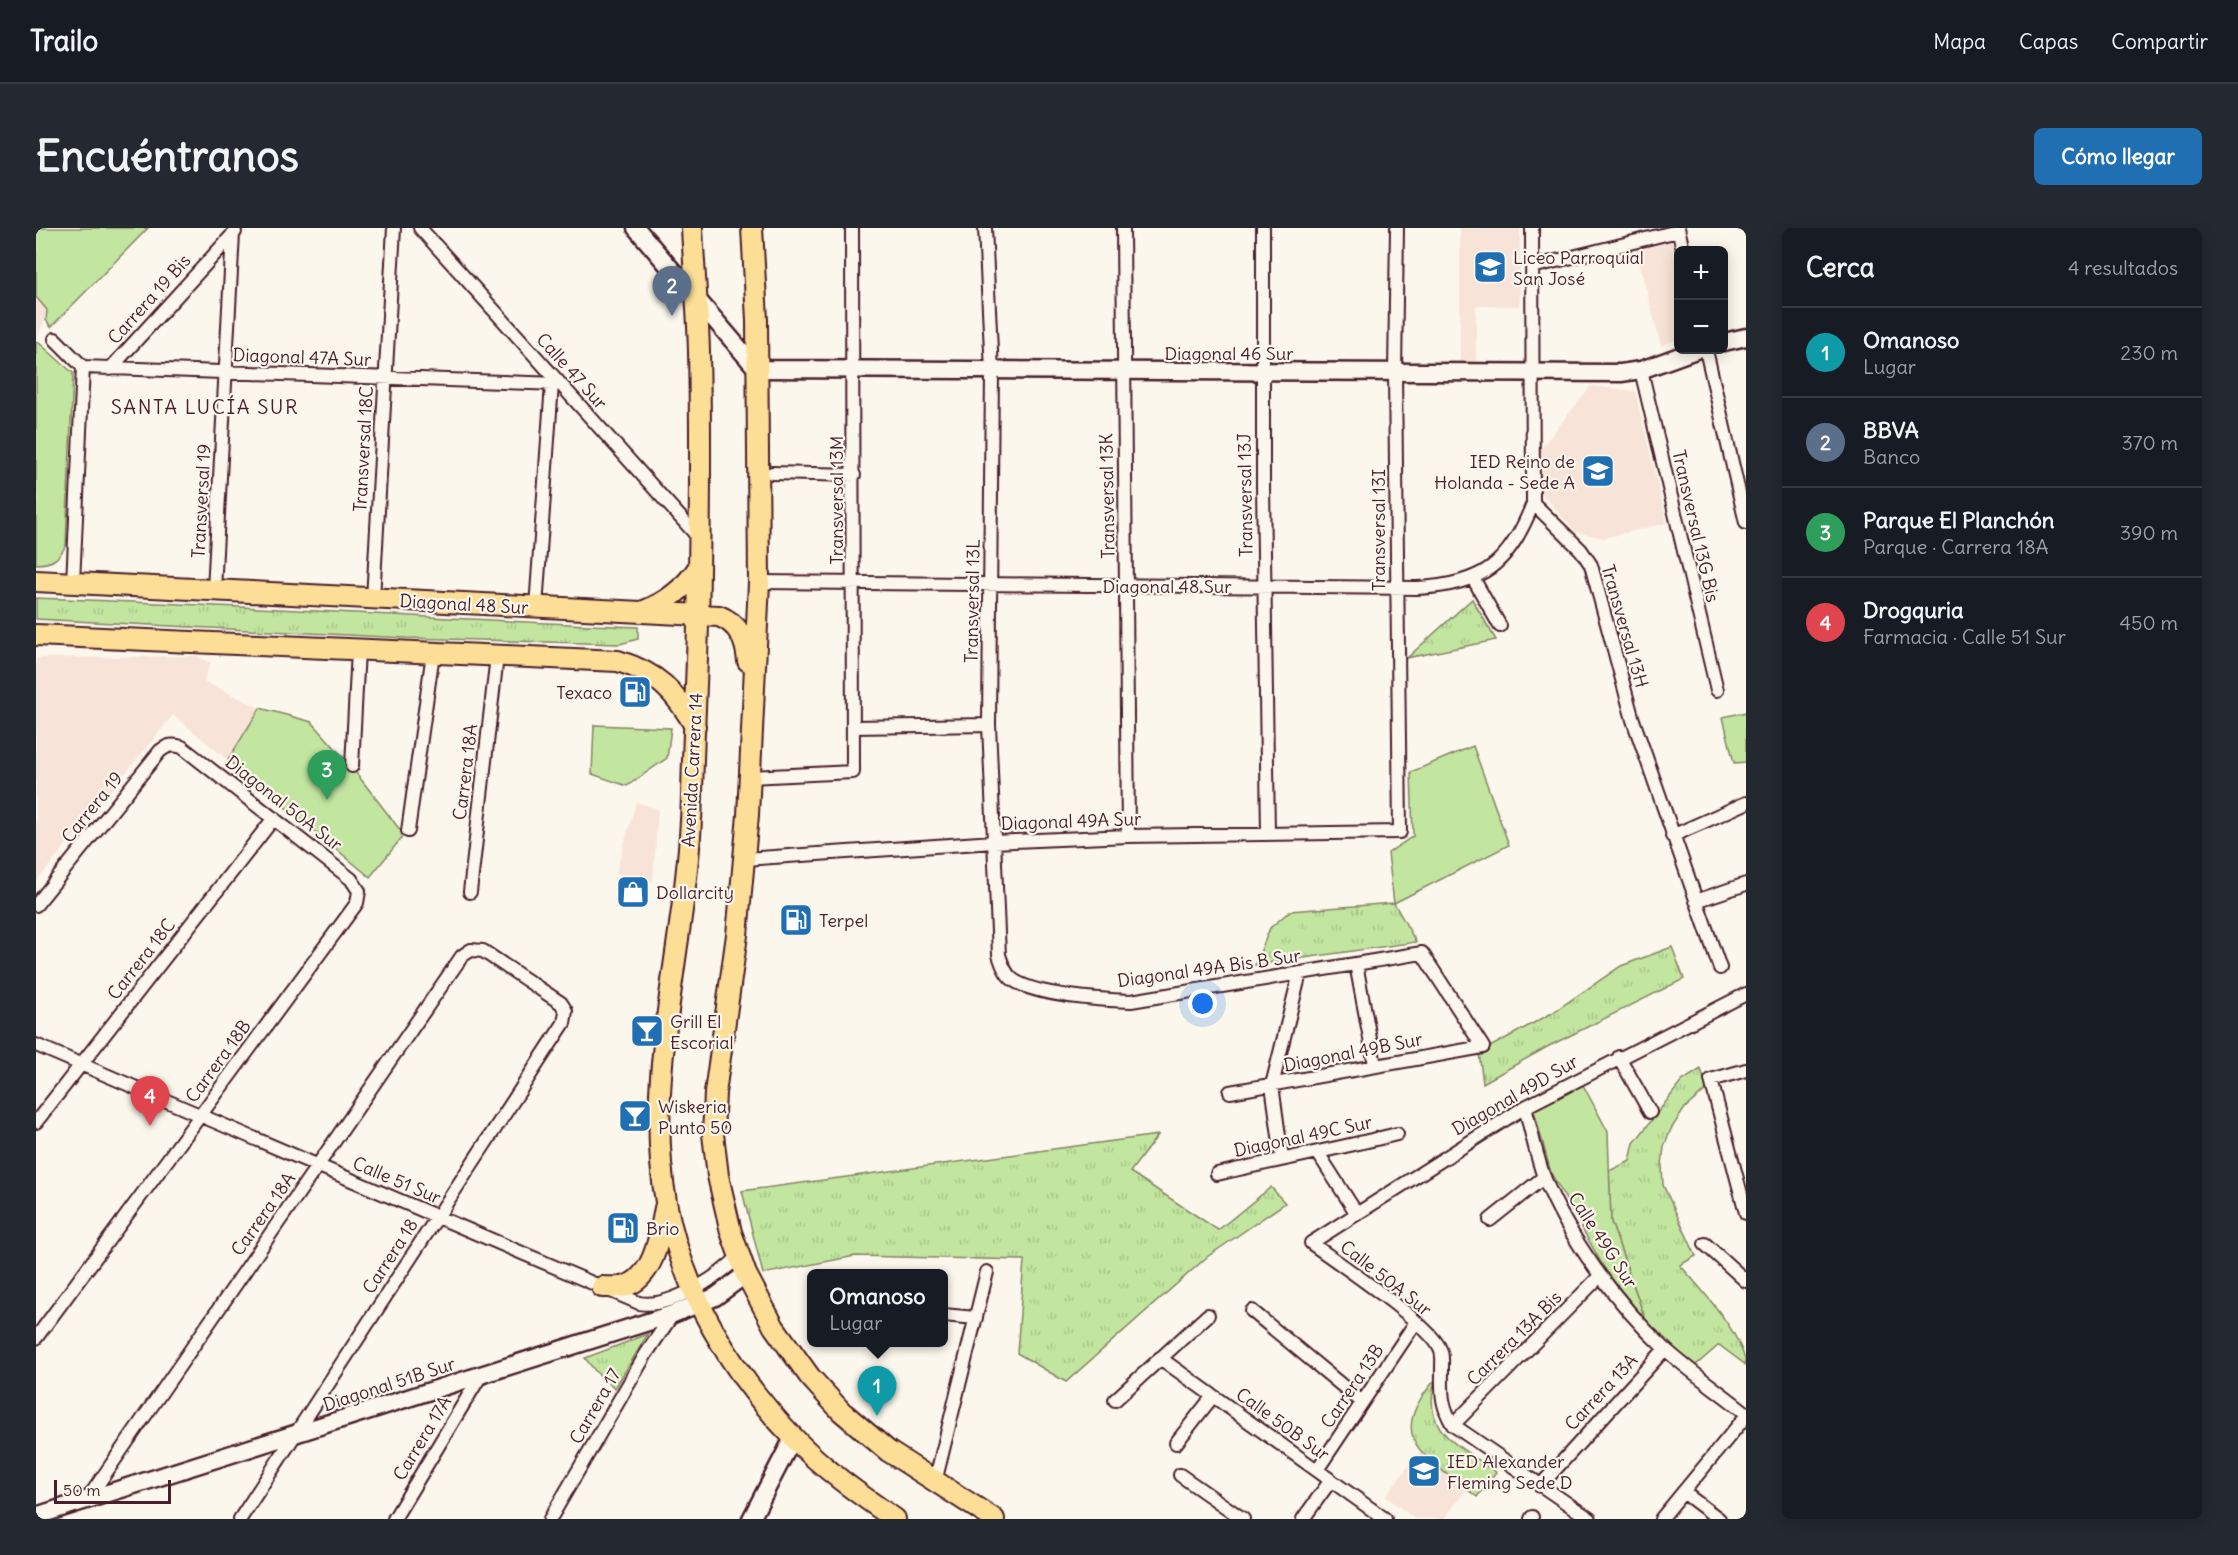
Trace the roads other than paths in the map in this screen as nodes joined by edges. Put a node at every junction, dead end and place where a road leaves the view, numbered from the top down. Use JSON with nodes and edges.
{"nodes":[{"id":1,"x":394,"y":228,"type":"edge"},
{"id":2,"x":420,"y":228,"type":"edge"},
{"id":3,"x":636,"y":228,"type":"edge"},
{"id":4,"x":692,"y":228,"type":"edge"},
{"id":5,"x":752,"y":228,"type":"edge"},
{"id":6,"x":852,"y":228,"type":"edge"},
{"id":7,"x":985,"y":228,"type":"edge"},
{"id":8,"x":1123,"y":228,"type":"edge"},
{"id":9,"x":1263,"y":228,"type":"edge"},
{"id":10,"x":1397,"y":228,"type":"edge"},
{"id":11,"x":1532,"y":228,"type":"edge"},
{"id":12,"x":1678,"y":229,"type":"edge"},
{"id":13,"x":236,"y":231,"type":"edge"},
{"id":14,"x":1682,"y":246,"type":"edge"},
{"id":15,"x":1532,"y":267,"type":"junction"},
{"id":16,"x":696,"y":298,"type":"junction"},
{"id":17,"x":1746,"y":336,"type":"edge"},
{"id":18,"x":56,"y":339,"type":"dead end"},
{"id":19,"x":1728,"y":341,"type":"edge"},
{"id":20,"x":1685,"y":354,"type":"edge"},
{"id":21,"x":1707,"y":354,"type":"edge"},
{"id":22,"x":83,"y":368,"type":"junction"},
{"id":23,"x":110,"y":369,"type":"junction"},
{"id":24,"x":757,"y":369,"type":"junction"},
{"id":25,"x":854,"y":370,"type":"junction"},
{"id":26,"x":1641,"y":370,"type":"junction"},
{"id":27,"x":992,"y":371,"type":"junction"},
{"id":28,"x":226,"y":372,"type":"junction"},
{"id":29,"x":1124,"y":372,"type":"junction"},
{"id":30,"x":1262,"y":372,"type":"junction"},
{"id":31,"x":1395,"y":373,"type":"junction"},
{"id":32,"x":1532,"y":374,"type":"junction"},
{"id":33,"x":385,"y":378,"type":"junction"},
{"id":34,"x":556,"y":384,"type":"junction"},
{"id":35,"x":772,"y":473,"type":"dead end"},
{"id":36,"x":854,"y":476,"type":"junction"},
{"id":37,"x":1533,"y":503,"type":"junction"},
{"id":38,"x":1746,"y":523,"type":"edge"},
{"id":39,"x":699,"y":538,"type":"junction"},
{"id":40,"x":699,"y":567,"type":"junction"},
{"id":41,"x":1473,"y":578,"type":"junction"},
{"id":42,"x":36,"y":581,"type":"edge"},
{"id":43,"x":759,"y":582,"type":"junction"},
{"id":44,"x":73,"y":583,"type":"junction"},
{"id":45,"x":854,"y":584,"type":"junction"},
{"id":46,"x":991,"y":585,"type":"junction"},
{"id":47,"x":1126,"y":586,"type":"junction"},
{"id":48,"x":1264,"y":586,"type":"junction"},
{"id":49,"x":1396,"y":587,"type":"junction"},
{"id":50,"x":214,"y":591,"type":"junction"},
{"id":51,"x":373,"y":599,"type":"junction"},
{"id":52,"x":536,"y":607,"type":"junction"},
{"id":53,"x":642,"y":612,"type":"junction"},
{"id":54,"x":698,"y":614,"type":"junction"},
{"id":55,"x":1500,"y":626,"type":"dead end"},
{"id":56,"x":36,"y":635,"type":"edge"},
{"id":57,"x":358,"y":650,"type":"junction"},
{"id":58,"x":433,"y":653,"type":"junction"},
{"id":59,"x":497,"y":656,"type":"junction"},
{"id":60,"x":1717,"y":690,"type":"dead end"},
{"id":61,"x":989,"y":725,"type":"junction"},
{"id":62,"x":696,"y":727,"type":"junction"},
{"id":63,"x":853,"y":727,"type":"junction"},
{"id":64,"x":182,"y":747,"type":"joint"},
{"id":65,"x":352,"y":766,"type":"dead end"},
{"id":66,"x":749,"y":777,"type":"junction"},
{"id":67,"x":1746,"y":803,"type":"edge"},
{"id":68,"x":274,"y":818,"type":"junction"},
{"id":69,"x":408,"y":831,"type":"dead end"},
{"id":70,"x":1400,"y":832,"type":"joint"},
{"id":71,"x":1268,"y":834,"type":"junction"},
{"id":72,"x":1128,"y":836,"type":"junction"},
{"id":73,"x":1672,"y":836,"type":"junction"},
{"id":74,"x":994,"y":842,"type":"junction"},
{"id":75,"x":744,"y":859,"type":"junction"},
{"id":76,"x":1746,"y":884,"type":"edge"},
{"id":77,"x":359,"y":891,"type":"joint"},
{"id":78,"x":470,"y":892,"type":"dead end"},
{"id":79,"x":1696,"y":901,"type":"junction"},
{"id":80,"x":36,"y":905,"type":"edge"},
{"id":81,"x":1356,"y":964,"type":"junction"},
{"id":82,"x":1720,"y":968,"type":"dead end"},
{"id":83,"x":1007,"y":972,"type":"joint"},
{"id":84,"x":1300,"y":974,"type":"junction"},
{"id":85,"x":1746,"y":994,"type":"edge"},
{"id":86,"x":566,"y":1011,"type":"joint"},
{"id":87,"x":36,"y":1046,"type":"edge"},
{"id":88,"x":1483,"y":1047,"type":"joint"},
{"id":89,"x":1619,"y":1057,"type":"junction"},
{"id":90,"x":81,"y":1064,"type":"junction"},
{"id":91,"x":1375,"y":1065,"type":"junction"},
{"id":92,"x":1746,"y":1070,"type":"edge"},
{"id":93,"x":1272,"y":1085,"type":"junction"},
{"id":94,"x":1230,"y":1092,"type":"dead end"},
{"id":95,"x":1525,"y":1107,"type":"junction"},
{"id":96,"x":1650,"y":1112,"type":"dead end"},
{"id":97,"x":200,"y":1115,"type":"junction"},
{"id":98,"x":36,"y":1122,"type":"edge"},
{"id":99,"x":1397,"y":1134,"type":"dead end"},
{"id":100,"x":1318,"y":1153,"type":"junction"},
{"id":101,"x":1282,"y":1158,"type":"junction"},
{"id":102,"x":319,"y":1166,"type":"junction"},
{"id":103,"x":1217,"y":1174,"type":"dead end"},
{"id":104,"x":1544,"y":1177,"type":"junction"},
{"id":105,"x":666,"y":1202,"type":"junction"},
{"id":106,"x":1746,"y":1213,"type":"edge"},
{"id":107,"x":1357,"y":1214,"type":"junction"},
{"id":108,"x":437,"y":1216,"type":"junction"},
{"id":109,"x":1490,"y":1220,"type":"dead end"},
{"id":110,"x":1311,"y":1243,"type":"joint"},
{"id":111,"x":1705,"y":1244,"type":"dead end"},
{"id":112,"x":743,"y":1265,"type":"junction"},
{"id":113,"x":987,"y":1272,"type":"dead end"},
{"id":114,"x":1600,"y":1276,"type":"junction"},
{"id":115,"x":1746,"y":1281,"type":"edge"},
{"id":116,"x":602,"y":1287,"type":"junction"},
{"id":117,"x":697,"y":1296,"type":"junction"},
{"id":118,"x":1252,"y":1311,"type":"dead end"},
{"id":119,"x":674,"y":1314,"type":"junction"},
{"id":120,"x":948,"y":1315,"type":"edge"},
{"id":121,"x":1208,"y":1315,"type":"dead end"},
{"id":122,"x":976,"y":1318,"type":"junction"},
{"id":123,"x":1416,"y":1322,"type":"junction"},
{"id":124,"x":36,"y":1338,"type":"edge"},
{"id":125,"x":1665,"y":1349,"type":"junction"},
{"id":126,"x":1160,"y":1358,"type":"junction"},
{"id":127,"x":481,"y":1375,"type":"junction"},
{"id":128,"x":1213,"y":1396,"type":"junction"},
{"id":129,"x":1115,"y":1400,"type":"dead end"},
{"id":130,"x":1362,"y":1402,"type":"junction"},
{"id":131,"x":1746,"y":1414,"type":"edge"},
{"id":132,"x":1453,"y":1425,"type":"junction"},
{"id":133,"x":295,"y":1434,"type":"junction"},
{"id":134,"x":793,"y":1438,"type":"junction"},
{"id":135,"x":1176,"y":1443,"type":"dead end"},
{"id":136,"x":1317,"y":1470,"type":"junction"},
{"id":137,"x":1180,"y":1475,"type":"dead end"},
{"id":138,"x":1330,"y":1480,"type":"junction"},
{"id":139,"x":935,"y":1482,"type":"junction"},
{"id":140,"x":1540,"y":1486,"type":"junction"},
{"id":141,"x":1683,"y":1492,"type":"junction"},
{"id":142,"x":87,"y":1500,"type":"junction"},
{"id":143,"x":970,"y":1513,"type":"edge"},
{"id":144,"x":36,"y":1516,"type":"edge"},
{"id":145,"x":240,"y":1519,"type":"edge"},
{"id":146,"x":394,"y":1519,"type":"edge"},
{"id":147,"x":550,"y":1519,"type":"edge"},
{"id":148,"x":751,"y":1519,"type":"edge"},
{"id":149,"x":895,"y":1519,"type":"edge"},
{"id":150,"x":994,"y":1519,"type":"edge"},
{"id":151,"x":1243,"y":1519,"type":"edge"},
{"id":152,"x":1303,"y":1519,"type":"edge"},
{"id":153,"x":1385,"y":1519,"type":"edge"},
{"id":154,"x":1590,"y":1519,"type":"edge"},
{"id":155,"x":1661,"y":1519,"type":"edge"},
{"id":156,"x":1719,"y":1519,"type":"edge"}],
"edges":[{"from":1,"to":33,"type":"street","name":"Transversal 18C"},
{"from":2,"to":34,"type":"street","name":"Calle 47 Sur"},
{"from":3,"to":16,"type":"street"},
{"from":4,"to":16,"type":"main road","name":"Avenida Carrera 14"},
{"from":5,"to":24,"type":"main road"},
{"from":6,"to":25,"type":"street","name":"Transversal 13M"},
{"from":7,"to":27,"type":"street","name":"Transversal 13L"},
{"from":8,"to":29,"type":"street","name":"Transversal 13K"},
{"from":9,"to":30,"type":"street","name":"Transversal 13J"},
{"from":10,"to":31,"type":"street","name":"Transversal 13I"},
{"from":11,"to":15,"type":"street"},
{"from":12,"to":14,"type":"street"},
{"from":12,"to":15,"type":"street"},
{"from":13,"to":23,"type":"street","name":"Carrera 19 Bis"},
{"from":13,"to":28,"type":"street","name":"Transversal 19"},
{"from":15,"to":32,"type":"street"},
{"from":16,"to":24,"type":"street"},
{"from":16,"to":39,"type":"main road","name":"Avenida Carrera 14"},
{"from":17,"to":19,"type":"street"},
{"from":18,"to":22,"type":"street"},
{"from":20,"to":26,"type":"street","name":"Diagonal 46 Sur"},
{"from":21,"to":38,"type":"street"},
{"from":22,"to":23,"type":"street","name":"Diagonal 47A Sur"},
{"from":22,"to":44,"type":"street"},
{"from":23,"to":28,"type":"street","name":"Diagonal 47A Sur"},
{"from":24,"to":25,"type":"street","name":"Diagonal 46 Sur"},
{"from":24,"to":43,"type":"main road"},
{"from":25,"to":27,"type":"street","name":"Diagonal 46 Sur"},
{"from":25,"to":36,"type":"street","name":"Transversal 13M"},
{"from":26,"to":32,"type":"street","name":"Diagonal 46 Sur"},
{"from":26,"to":60,"type":"street","name":"Transversal 13G Bis"},
{"from":27,"to":29,"type":"street","name":"Diagonal 46 Sur"},
{"from":27,"to":46,"type":"street","name":"Transversal 13L"},
{"from":28,"to":33,"type":"street","name":"Diagonal 47A Sur"},
{"from":28,"to":50,"type":"street","name":"Transversal 19"},
{"from":29,"to":30,"type":"street","name":"Diagonal 46 Sur"},
{"from":29,"to":47,"type":"street","name":"Transversal 13K"},
{"from":30,"to":31,"type":"street","name":"Diagonal 46 Sur"},
{"from":30,"to":48,"type":"street","name":"Transversal 13J"},
{"from":31,"to":32,"type":"street","name":"Diagonal 46 Sur"},
{"from":31,"to":49,"type":"street","name":"Transversal 13I"},
{"from":32,"to":37,"type":"street"},
{"from":33,"to":34,"type":"street","name":"Diagonal 47A Sur"},
{"from":33,"to":51,"type":"street","name":"Transversal 18C"},
{"from":34,"to":39,"type":"street","name":"Calle 47 Sur"},
{"from":34,"to":52,"type":"street"},
{"from":35,"to":36,"type":"street"},
{"from":36,"to":45,"type":"street","name":"Transversal 13M"},
{"from":37,"to":41,"type":"street","name":"Diagonal 48 Sur"},
{"from":37,"to":73,"type":"street","name":"Transversal 13H"},
{"from":39,"to":40,"type":"main road","name":"Avenida Carrera 14"},
{"from":40,"to":53,"type":"main road"},
{"from":40,"to":54,"type":"main road","name":"Avenida Carrera 14"},
{"from":41,"to":49,"type":"street","name":"Diagonal 48 Sur"},
{"from":41,"to":55,"type":"street"},
{"from":42,"to":44,"type":"main road","name":"Diagonal 48 Sur"},
{"from":43,"to":45,"type":"street","name":"Diagonal 48 Sur"},
{"from":43,"to":66,"type":"main road"},
{"from":44,"to":50,"type":"main road","name":"Diagonal 48 Sur"},
{"from":45,"to":46,"type":"street","name":"Diagonal 48 Sur"},
{"from":45,"to":63,"type":"street","name":"Transversal 13M"},
{"from":46,"to":47,"type":"street","name":"Diagonal 48 Sur"},
{"from":46,"to":61,"type":"street","name":"Transversal 13L"},
{"from":47,"to":48,"type":"street","name":"Diagonal 48 Sur"},
{"from":47,"to":72,"type":"street","name":"Transversal 13K"},
{"from":48,"to":49,"type":"street","name":"Diagonal 48 Sur"},
{"from":48,"to":71,"type":"street","name":"Transversal 13J"},
{"from":49,"to":70,"type":"street","name":"Transversal 13I"},
{"from":50,"to":51,"type":"main road","name":"Diagonal 48 Sur"},
{"from":51,"to":52,"type":"main road","name":"Diagonal 48 Sur"},
{"from":52,"to":53,"type":"main road","name":"Diagonal 48 Sur"},
{"from":53,"to":54,"type":"main road","name":"Diagonal 48 Sur"},
{"from":54,"to":62,"type":"main road","name":"Avenida Carrera 14"},
{"from":54,"to":66,"type":"main road","name":"Diagonal 48 Sur"},
{"from":56,"to":57,"type":"main road"},
{"from":57,"to":58,"type":"main road"},
{"from":57,"to":65,"type":"street"},
{"from":58,"to":59,"type":"main road"},
{"from":58,"to":69,"type":"street"},
{"from":59,"to":62,"type":"main road"},
{"from":59,"to":78,"type":"street","name":"Carrera 18A"},
{"from":61,"to":63,"type":"street"},
{"from":61,"to":74,"type":"street","name":"Transversal 13L"},
{"from":62,"to":105,"type":"main road","name":"Avenida Carrera 14"},
{"from":63,"to":66,"type":"street","name":"Transversal 13M"},
{"from":64,"to":68,"type":"street","name":"Diagonal 50A Sur"},
{"from":64,"to":80,"type":"street","name":"Carrera 19"},
{"from":66,"to":75,"type":"main road"},
{"from":67,"to":73,"type":"street"},
{"from":68,"to":77,"type":"street","name":"Diagonal 50A Sur"},
{"from":68,"to":90,"type":"street","name":"Carrera 18C"},
{"from":70,"to":71,"type":"street","name":"Diagonal 49A Sur"},
{"from":71,"to":72,"type":"street","name":"Diagonal 49A Sur"},
{"from":72,"to":74,"type":"street","name":"Diagonal 49A Sur"},
{"from":73,"to":79,"type":"street","name":"Transversal 13H"},
{"from":74,"to":75,"type":"street","name":"Diagonal 49A Sur"},
{"from":74,"to":83,"type":"street","name":"Transversal 13L"},
{"from":75,"to":112,"type":"main road"},
{"from":76,"to":79,"type":"street"},
{"from":77,"to":97,"type":"street","name":"Carrera 18B"},
{"from":79,"to":82,"type":"street","name":"Transversal 13H"},
{"from":81,"to":84,"type":"street","name":"Diagonal 49A Bis B Sur"},
{"from":81,"to":88,"type":"street","name":"Diagonal 49A Bis B Sur"},
{"from":81,"to":91,"type":"street"},
{"from":83,"to":84,"type":"street","name":"Diagonal 49A Bis B Sur"},
{"from":84,"to":93,"type":"street"},
{"from":85,"to":89,"type":"street","name":"Diagonal 49D Sur"},
{"from":86,"to":102,"type":"street","name":"Carrera 18A"},
{"from":86,"to":108,"type":"street","name":"Carrera 18"},
{"from":87,"to":90,"type":"street","name":"Calle 51 Sur"},
{"from":88,"to":91,"type":"street","name":"Diagonal 49B Sur"},
{"from":89,"to":95,"type":"street","name":"Diagonal 49D Sur"},
{"from":89,"to":96,"type":"street"},
{"from":90,"to":97,"type":"street","name":"Calle 51 Sur"},
{"from":90,"to":98,"type":"street","name":"Carrera 18C"},
{"from":91,"to":93,"type":"street","name":"Diagonal 49B Sur"},
{"from":92,"to":106,"type":"street"},
{"from":93,"to":94,"type":"street","name":"Diagonal 49B Sur"},
{"from":93,"to":101,"type":"street"},
{"from":95,"to":104,"type":"street","name":"Calle 49G Sur"},
{"from":95,"to":107,"type":"street","name":"Diagonal 49D Sur"},
{"from":97,"to":102,"type":"street","name":"Calle 51 Sur"},
{"from":97,"to":124,"type":"street","name":"Carrera 18B"},
{"from":99,"to":100,"type":"street","name":"Diagonal 49C Sur"},
{"from":100,"to":101,"type":"street","name":"Diagonal 49C Sur"},
{"from":100,"to":107,"type":"street"},
{"from":101,"to":103,"type":"street","name":"Diagonal 49C Sur"},
{"from":102,"to":108,"type":"street","name":"Calle 51 Sur"},
{"from":102,"to":142,"type":"street","name":"Carrera 18A"},
{"from":104,"to":109,"type":"street"},
{"from":104,"to":114,"type":"street","name":"Calle 49G Sur"},
{"from":105,"to":116,"type":"main road"},
{"from":105,"to":117,"type":"main road","name":"Avenida Carrera 14"},
{"from":107,"to":110,"type":"street","name":"Diagonal 49D Sur"},
{"from":108,"to":116,"type":"street","name":"Calle 51 Sur"},
{"from":108,"to":133,"type":"street","name":"Carrera 18"},
{"from":110,"to":123,"type":"street","name":"Calle 50A Sur"},
{"from":111,"to":115,"type":"street"},
{"from":112,"to":117,"type":"street","name":"Diagonal 51B Sur"},
{"from":112,"to":139,"type":"main road"},
{"from":113,"to":122,"type":"street"},
{"from":114,"to":125,"type":"street","name":"Calle 49G Sur"},
{"from":114,"to":132,"type":"street","name":"Carrera 13A Bis"},
{"from":116,"to":117,"type":"street","name":"Calle 51 Sur"},
{"from":117,"to":119,"type":"street","name":"Diagonal 51B Sur"},
{"from":117,"to":134,"type":"main road","name":"Avenida Carrera 14"},
{"from":118,"to":130,"type":"street"},
{"from":119,"to":127,"type":"street","name":"Diagonal 51B Sur"},
{"from":119,"to":147,"type":"street","name":"Carrera 17"},
{"from":120,"to":122,"type":"street"},
{"from":121,"to":126,"type":"street"},
{"from":122,"to":139,"type":"street"},
{"from":123,"to":130,"type":"street","name":"Carrera 13B"},
{"from":123,"to":132,"type":"street","name":"Calle 50A Sur"},
{"from":125,"to":131,"type":"street","name":"Calle 49G Sur"},
{"from":125,"to":140,"type":"street","name":"Carrera 13A"},
{"from":126,"to":128,"type":"street","name":"Calle 50B Sur"},
{"from":126,"to":129,"type":"street"},
{"from":127,"to":133,"type":"street","name":"Diagonal 51B Sur"},
{"from":127,"to":146,"type":"street","name":"Carrera 17A"},
{"from":128,"to":135,"type":"street"},
{"from":128,"to":136,"type":"street","name":"Calle 50B Sur"},
{"from":130,"to":136,"type":"street","name":"Carrera 13B"},
{"from":131,"to":141,"type":"street"},
{"from":132,"to":140,"type":"street"},
{"from":133,"to":142,"type":"street","name":"Diagonal 51B Sur"},
{"from":133,"to":145,"type":"street","name":"Carrera 18"},
{"from":134,"to":148,"type":"street"},
{"from":134,"to":149,"type":"main road","name":"Avenida Carrera 14"},
{"from":136,"to":138,"type":"street","name":"Calle 50B Sur"},
{"from":137,"to":151,"type":"street"},
{"from":138,"to":152,"type":"street"},
{"from":138,"to":153,"type":"street","name":"Calle 50B Sur"},
{"from":139,"to":143,"type":"main road"},
{"from":140,"to":154,"type":"street"},
{"from":141,"to":155,"type":"street"},
{"from":141,"to":156,"type":"street"},
{"from":142,"to":144,"type":"street","name":"Diagonal 51B Sur"},
{"from":143,"to":150,"type":"main road"}]}
